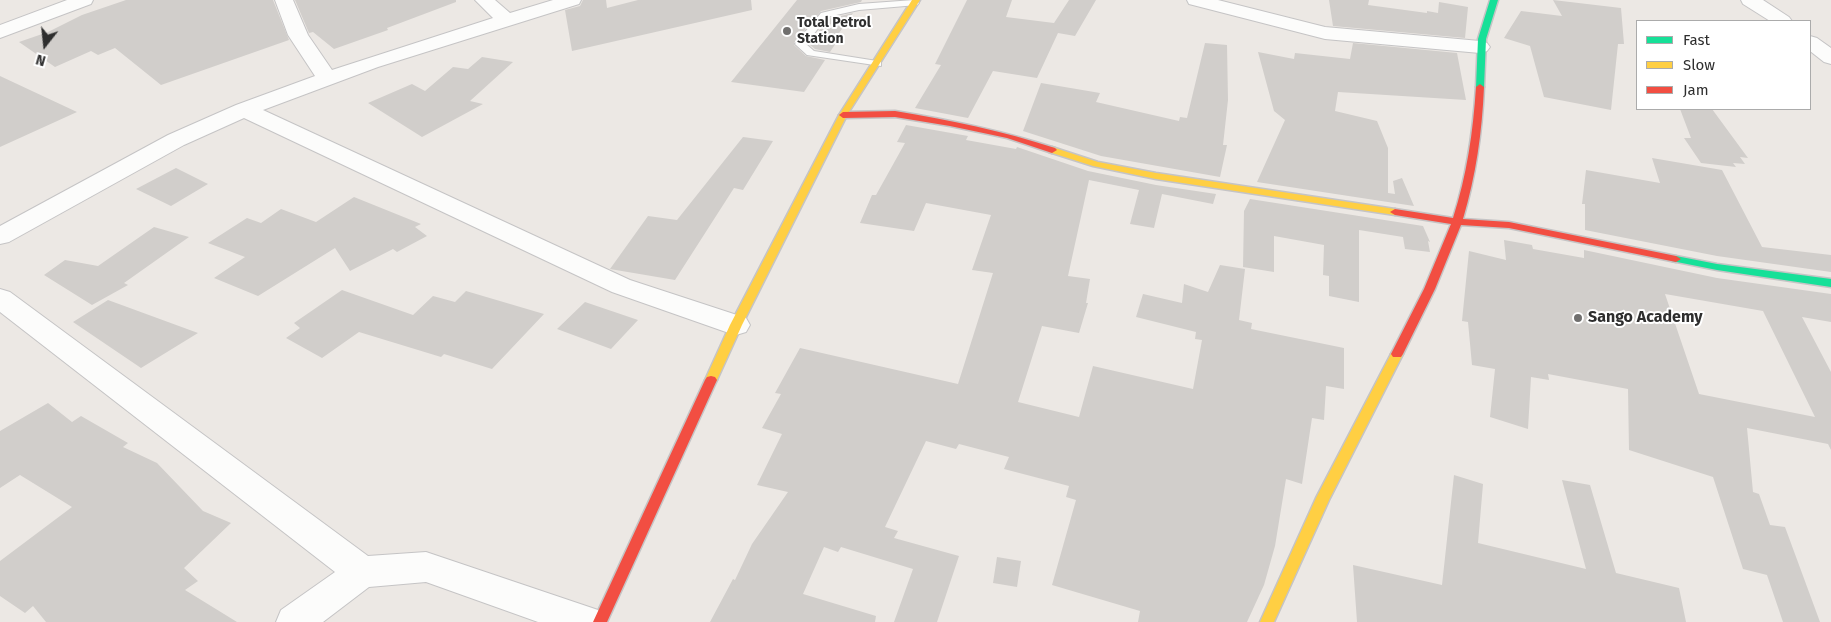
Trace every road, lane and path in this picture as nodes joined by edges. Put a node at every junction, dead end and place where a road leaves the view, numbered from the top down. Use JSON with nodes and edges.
{"nodes":[{"id":1,"x":84,"y":0,"type":"edge"},
{"id":2,"x":284,"y":0,"type":"edge"},
{"id":3,"x":484,"y":0,"type":"edge"},
{"id":4,"x":572,"y":0,"type":"edge"},
{"id":5,"x":1196,"y":0,"type":"edge"},
{"id":6,"x":1494,"y":0,"type":"edge"},
{"id":7,"x":1750,"y":0,"type":"edge"},
{"id":8,"x":915,"y":2,"type":"edge"},
{"id":9,"x":1257,"y":7,"type":"edge"},
{"id":10,"x":505,"y":19,"type":"junction"},
{"id":11,"x":1780,"y":20,"type":"edge"},
{"id":12,"x":0,"y":32,"type":"edge"},
{"id":13,"x":1811,"y":43,"type":"edge"},
{"id":14,"x":1480,"y":48,"type":"junction"},
{"id":15,"x":1831,"y":58,"type":"edge"},
{"id":16,"x":876,"y":64,"type":"junction"},
{"id":17,"x":328,"y":80,"type":"junction"},
{"id":18,"x":244,"y":110,"type":"junction"},
{"id":19,"x":843,"y":115,"type":"junction"},
{"id":20,"x":1459,"y":222,"type":"junction"},
{"id":21,"x":0,"y":236,"type":"edge"},
{"id":22,"x":1831,"y":283,"type":"edge"},
{"id":23,"x":0,"y":298,"type":"edge"},
{"id":24,"x":736,"y":325,"type":"junction"},
{"id":25,"x":362,"y":572,"type":"junction"},
{"id":26,"x":294,"y":622,"type":"edge"},
{"id":27,"x":585,"y":622,"type":"edge"},
{"id":28,"x":600,"y":622,"type":"edge"},
{"id":29,"x":1267,"y":622,"type":"edge"}],
"edges":[{"from":1,"to":12,"type":"street"},
{"from":2,"to":17,"type":"street"},
{"from":3,"to":10,"type":"street"},
{"from":4,"to":10,"type":"street"},
{"from":5,"to":9,"type":"street"},
{"from":6,"to":14,"type":"main road"},
{"from":7,"to":11,"type":"street"},
{"from":8,"to":16,"type":"main road"},
{"from":8,"to":16,"type":"lane"},
{"from":9,"to":14,"type":"street"},
{"from":10,"to":17,"type":"street"},
{"from":13,"to":15,"type":"street"},
{"from":14,"to":20,"type":"main road"},
{"from":16,"to":19,"type":"main road"},
{"from":17,"to":18,"type":"street"},
{"from":18,"to":21,"type":"street"},
{"from":18,"to":24,"type":"street"},
{"from":19,"to":20,"type":"main road"},
{"from":19,"to":24,"type":"main road"},
{"from":20,"to":22,"type":"main road"},
{"from":20,"to":29,"type":"main road"},
{"from":23,"to":25,"type":"street"},
{"from":24,"to":28,"type":"main road"},
{"from":25,"to":26,"type":"street"},
{"from":25,"to":27,"type":"street"}]}
